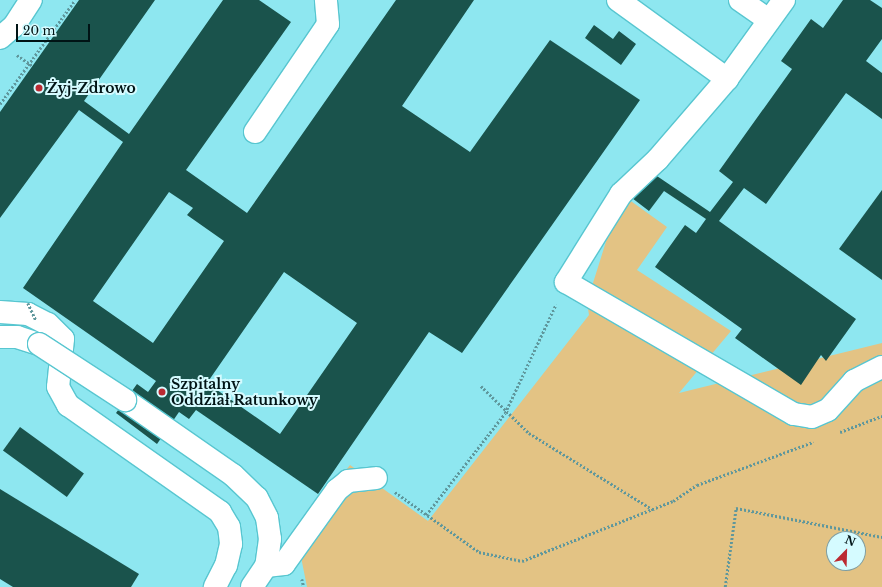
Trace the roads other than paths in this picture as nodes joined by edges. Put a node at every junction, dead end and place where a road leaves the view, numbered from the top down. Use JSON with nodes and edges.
{"nodes":[{"id":1,"x":31,"y":0,"type":"edge"},
{"id":2,"x":326,"y":0,"type":"edge"},
{"id":3,"x":618,"y":0,"type":"edge"},
{"id":4,"x":740,"y":0,"type":"edge"},
{"id":5,"x":784,"y":0,"type":"edge"},
{"id":6,"x":769,"y":20,"type":"junction"},
{"id":7,"x":0,"y":38,"type":"edge"},
{"id":8,"x":727,"y":79,"type":"junction"},
{"id":9,"x":255,"y":132,"type":"dead end"},
{"id":10,"x":0,"y":312,"type":"edge"},
{"id":11,"x":0,"y":337,"type":"edge"},
{"id":12,"x":882,"y":367,"type":"edge"},
{"id":13,"x":376,"y":478,"type":"road end"},
{"id":14,"x":266,"y":566,"type":"junction"},
{"id":15,"x":215,"y":587,"type":"edge"},
{"id":16,"x":252,"y":587,"type":"edge"}],
"edges":[{"from":1,"to":7,"type":"lane"},
{"from":2,"to":9,"type":"lane"},
{"from":3,"to":8,"type":"lane"},
{"from":4,"to":6,"type":"lane"},
{"from":5,"to":6,"type":"lane"},
{"from":6,"to":8,"type":"lane"},
{"from":8,"to":12,"type":"lane"},
{"from":10,"to":15,"type":"lane"},
{"from":11,"to":14,"type":"lane","bridge":true},
{"from":13,"to":14,"type":"lane"},
{"from":14,"to":16,"type":"lane"}]}
